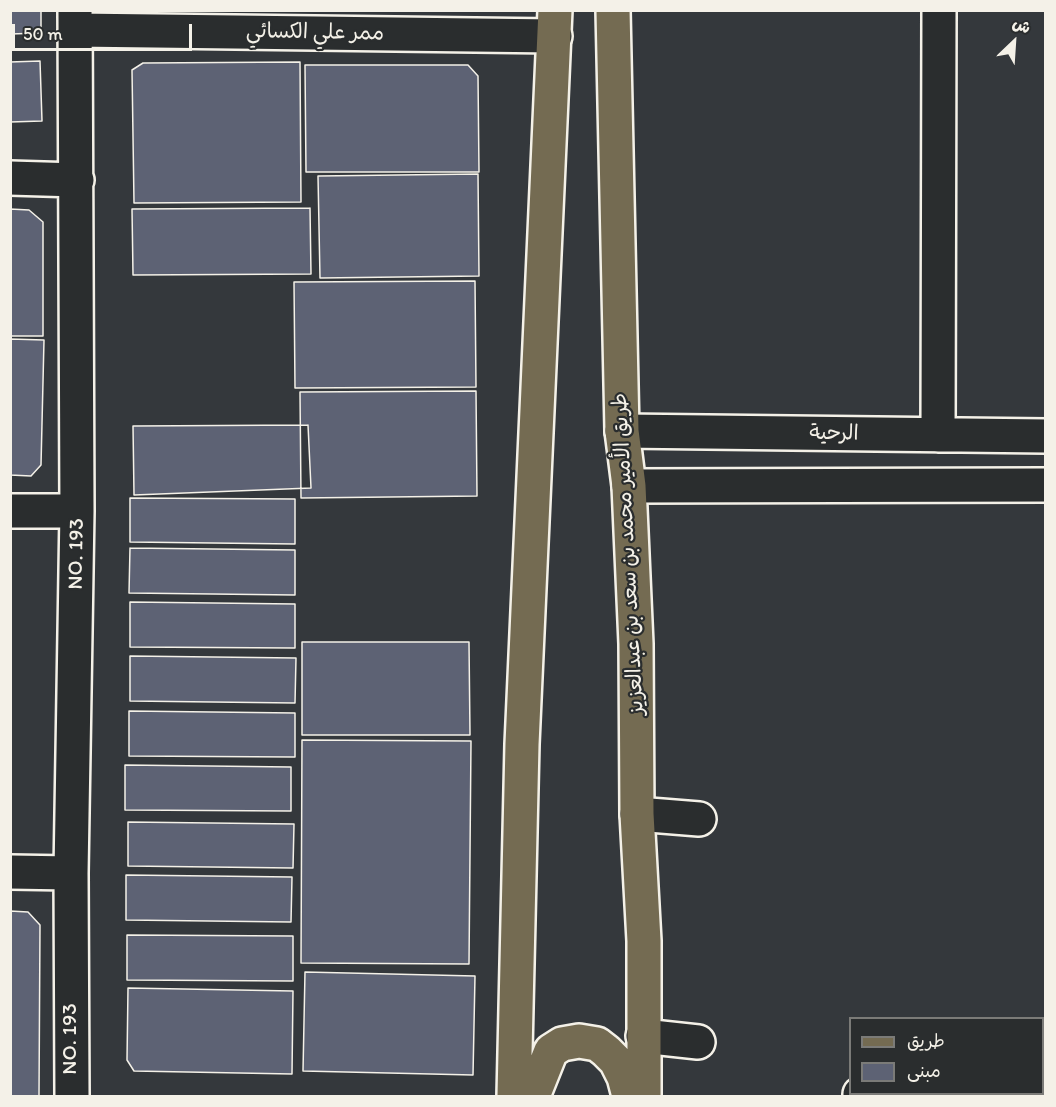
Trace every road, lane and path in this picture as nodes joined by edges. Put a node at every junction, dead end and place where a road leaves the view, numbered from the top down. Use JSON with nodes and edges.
{"nodes":[{"id":1,"x":613,"y":10,"type":"edge"},
{"id":2,"x":939,"y":10,"type":"edge"},
{"id":3,"x":75,"y":20,"type":"edge"},
{"id":4,"x":555,"y":23,"type":"edge"},
{"id":5,"x":10,"y":178,"type":"edge"},
{"id":6,"x":77,"y":180,"type":"junction"},
{"id":7,"x":622,"y":431,"type":"junction"},
{"id":8,"x":938,"y":435,"type":"junction"},
{"id":9,"x":1046,"y":436,"type":"edge"},
{"id":10,"x":1046,"y":485,"type":"edge"},
{"id":11,"x":629,"y":486,"type":"junction"},
{"id":12,"x":10,"y":511,"type":"edge"},
{"id":13,"x":77,"y":511,"type":"junction"},
{"id":14,"x":637,"y":814,"type":"junction"},
{"id":15,"x":699,"y":819,"type":"dead end"},
{"id":16,"x":10,"y":872,"type":"edge"},
{"id":17,"x":71,"y":873,"type":"junction"},
{"id":18,"x":643,"y":1036,"type":"junction"},
{"id":19,"x":698,"y":1041,"type":"dead end"},
{"id":20,"x":72,"y":1096,"type":"edge"},
{"id":21,"x":514,"y":1096,"type":"edge"},
{"id":22,"x":533,"y":1096,"type":"edge"},
{"id":23,"x":629,"y":1096,"type":"edge"},
{"id":24,"x":644,"y":1096,"type":"edge"}],
"edges":[{"from":1,"to":7,"type":"main road","name":"طريق الأمير محمد بن سعد بن عبدالعزيز"},
{"from":2,"to":8,"type":"street"},
{"from":3,"to":4,"type":"street","name":"ممر علي الكسائي"},
{"from":3,"to":6,"type":"street","name":"NO. 193"},
{"from":4,"to":21,"type":"main road"},
{"from":5,"to":6,"type":"street"},
{"from":6,"to":13,"type":"street","name":"NO. 193"},
{"from":7,"to":8,"type":"street","name":"الرحية"},
{"from":7,"to":11,"type":"main road","name":"طريق الأمير محمد بن سعد بن عبدالعزيز"},
{"from":8,"to":9,"type":"street","name":"الرحية"},
{"from":10,"to":11,"type":"street"},
{"from":11,"to":14,"type":"main road","name":"طريق الأمير محمد بن سعد بن عبدالعزيز"},
{"from":12,"to":13,"type":"street"},
{"from":13,"to":17,"type":"street","name":"NO. 193"},
{"from":14,"to":15,"type":"street"},
{"from":14,"to":18,"type":"main road","name":"طريق الأمير محمد بن سعد بن عبدالعزيز"},
{"from":16,"to":17,"type":"street"},
{"from":17,"to":20,"type":"street","name":"NO. 193"},
{"from":18,"to":19,"type":"street"},
{"from":18,"to":24,"type":"main road","name":"طريق الأمير محمد بن سعد بن عبدالعزيز"},
{"from":22,"to":23,"type":"main road"}]}
